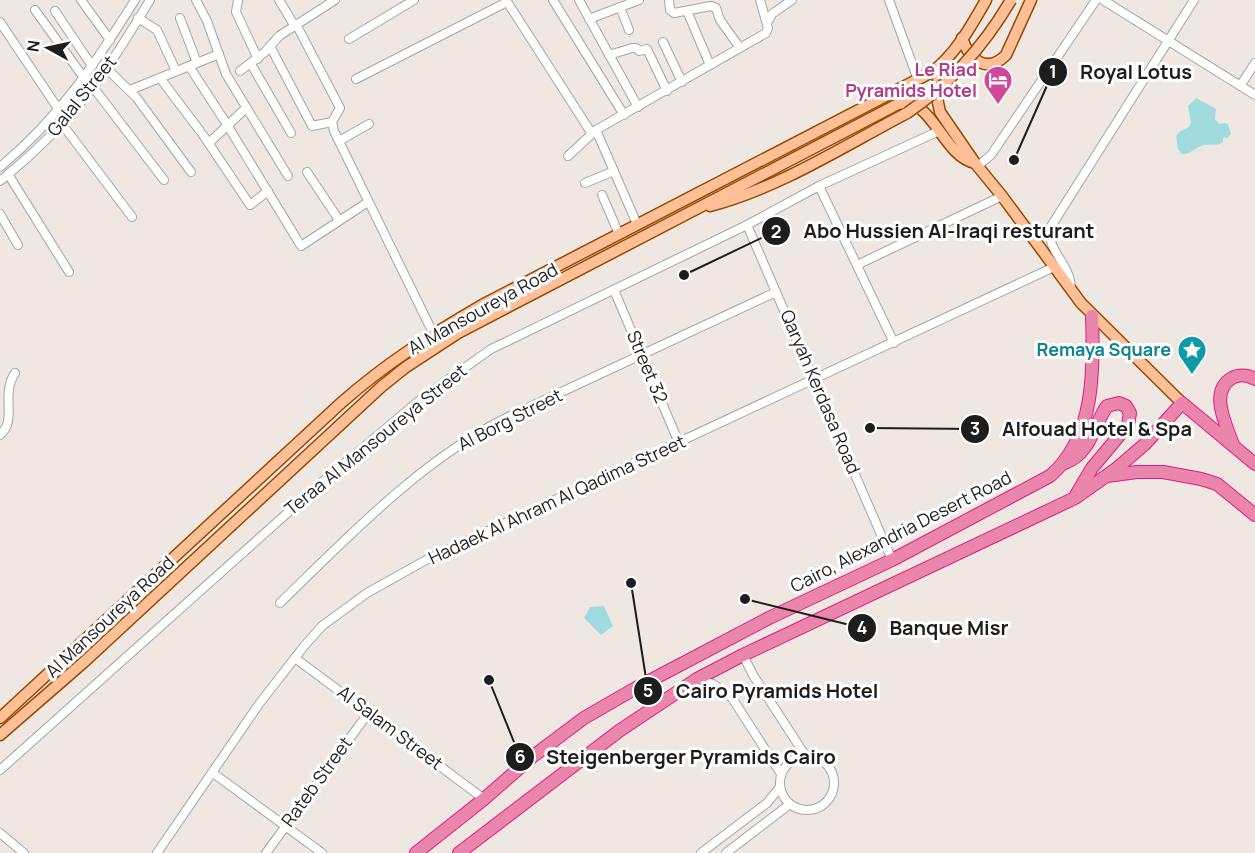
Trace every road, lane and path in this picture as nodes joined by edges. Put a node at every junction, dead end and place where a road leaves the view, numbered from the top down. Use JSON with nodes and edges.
{"nodes":[{"id":1,"x":81,"y":0,"type":"edge"},
{"id":2,"x":135,"y":0,"type":"edge"},
{"id":3,"x":150,"y":0,"type":"edge"},
{"id":4,"x":196,"y":0,"type":"edge"},
{"id":5,"x":238,"y":0,"type":"edge"},
{"id":6,"x":279,"y":0,"type":"edge"},
{"id":7,"x":335,"y":0,"type":"edge"},
{"id":8,"x":414,"y":0,"type":"edge"},
{"id":9,"x":553,"y":0,"type":"edge"},
{"id":10,"x":579,"y":0,"type":"edge"},
{"id":11,"x":639,"y":0,"type":"edge"},
{"id":12,"x":669,"y":0,"type":"edge"},
{"id":13,"x":760,"y":0,"type":"edge"},
{"id":14,"x":889,"y":0,"type":"edge"},
{"id":15,"x":986,"y":0,"type":"edge"},
{"id":16,"x":1011,"y":0,"type":"edge"},
{"id":17,"x":1031,"y":0,"type":"edge"},
{"id":18,"x":1096,"y":0,"type":"edge"},
{"id":19,"x":1103,"y":0,"type":"edge"},
{"id":20,"x":1194,"y":0,"type":"edge"},
{"id":21,"x":507,"y":1,"type":"edge"},
{"id":22,"x":787,"y":1,"type":"edge"},
{"id":23,"x":620,"y":7,"type":"junction"},
{"id":24,"x":35,"y":10,"type":"dead end"},
{"id":25,"x":55,"y":11,"type":"dead end"},
{"id":26,"x":687,"y":11,"type":"junction"},
{"id":27,"x":138,"y":18,"type":"junction"},
{"id":28,"x":180,"y":18,"type":"dead end"},
{"id":29,"x":589,"y":19,"type":"junction"},
{"id":30,"x":0,"y":22,"type":"edge"},
{"id":31,"x":767,"y":23,"type":"junction"},
{"id":32,"x":295,"y":24,"type":"junction"},
{"id":33,"x":629,"y":30,"type":"dead end"},
{"id":34,"x":962,"y":38,"type":"junction"},
{"id":35,"x":349,"y":39,"type":"dead end"},
{"id":36,"x":110,"y":40,"type":"junction"},
{"id":37,"x":1168,"y":41,"type":"junction"},
{"id":38,"x":663,"y":42,"type":"dead end"},
{"id":39,"x":270,"y":45,"type":"junction"},
{"id":40,"x":740,"y":48,"type":"junction"},
{"id":41,"x":219,"y":54,"type":"junction"},
{"id":42,"x":609,"y":55,"type":"junction"},
{"id":43,"x":254,"y":61,"type":"junction"},
{"id":44,"x":1255,"y":63,"type":"edge"},
{"id":45,"x":193,"y":64,"type":"junction"},
{"id":46,"x":710,"y":65,"type":"junction"},
{"id":47,"x":92,"y":66,"type":"junction"},
{"id":48,"x":939,"y":67,"type":"junction"},
{"id":49,"x":106,"y":68,"type":"junction"},
{"id":50,"x":176,"y":71,"type":"junction"},
{"id":51,"x":240,"y":71,"type":"dead end"},
{"id":52,"x":84,"y":78,"type":"junction"},
{"id":53,"x":160,"y":78,"type":"junction"},
{"id":54,"x":357,"y":79,"type":"dead end"},
{"id":55,"x":918,"y":80,"type":"junction"},
{"id":56,"x":682,"y":82,"type":"junction"},
{"id":57,"x":1240,"y":86,"type":"junction"},
{"id":58,"x":93,"y":87,"type":"junction"},
{"id":59,"x":130,"y":90,"type":"junction"},
{"id":60,"x":667,"y":91,"type":"junction"},
{"id":61,"x":1255,"y":95,"type":"edge"},
{"id":62,"x":638,"y":107,"type":"junction"},
{"id":63,"x":246,"y":108,"type":"junction"},
{"id":64,"x":59,"y":110,"type":"junction"},
{"id":65,"x":624,"y":115,"type":"junction"},
{"id":66,"x":332,"y":122,"type":"junction"},
{"id":67,"x":62,"y":124,"type":"junction"},
{"id":68,"x":369,"y":124,"type":"dead end"},
{"id":69,"x":228,"y":125,"type":"junction"},
{"id":70,"x":939,"y":131,"type":"junction"},
{"id":71,"x":594,"y":132,"type":"junction"},
{"id":72,"x":291,"y":134,"type":"dead end"},
{"id":73,"x":339,"y":141,"type":"junction"},
{"id":74,"x":210,"y":142,"type":"junction"},
{"id":75,"x":24,"y":146,"type":"junction"},
{"id":76,"x":31,"y":154,"type":"junction"},
{"id":77,"x":568,"y":156,"type":"dead end"},
{"id":78,"x":977,"y":165,"type":"junction"},
{"id":79,"x":0,"y":167,"type":"edge"},
{"id":80,"x":614,"y":171,"type":"junction"},
{"id":81,"x":191,"y":172,"type":"dead end"},
{"id":82,"x":307,"y":172,"type":"dead end"},
{"id":83,"x":8,"y":174,"type":"junction"},
{"id":84,"x":288,"y":176,"type":"dead end"},
{"id":85,"x":164,"y":180,"type":"dead end"},
{"id":86,"x":0,"y":181,"type":"edge"},
{"id":87,"x":585,"y":183,"type":"dead end"},
{"id":88,"x":819,"y":186,"type":"junction"},
{"id":89,"x":268,"y":192,"type":"junction"},
{"id":90,"x":602,"y":195,"type":"dead end"},
{"id":91,"x":1002,"y":196,"type":"junction"},
{"id":92,"x":368,"y":202,"type":"junction"},
{"id":93,"x":693,"y":210,"type":"junction"},
{"id":94,"x":0,"y":214,"type":"edge"},
{"id":95,"x":132,"y":218,"type":"dead end"},
{"id":96,"x":339,"y":220,"type":"junction"},
{"id":97,"x":637,"y":224,"type":"junction"},
{"id":98,"x":747,"y":225,"type":"junction"},
{"id":99,"x":619,"y":234,"type":"junction"},
{"id":100,"x":18,"y":245,"type":"dead end"},
{"id":101,"x":856,"y":265,"type":"junction"},
{"id":102,"x":1054,"y":267,"type":"junction"},
{"id":103,"x":69,"y":272,"type":"dead end"},
{"id":104,"x":614,"y":290,"type":"junction"},
{"id":105,"x":1071,"y":290,"type":"junction"},
{"id":106,"x":776,"y":292,"type":"junction"},
{"id":107,"x":1092,"y":316,"type":"junction"},
{"id":108,"x":433,"y":333,"type":"junction"},
{"id":109,"x":894,"y":343,"type":"junction"},
{"id":110,"x":642,"y":356,"type":"junction"},
{"id":111,"x":15,"y":373,"type":"dead end"},
{"id":112,"x":1255,"y":379,"type":"edge"},
{"id":113,"x":815,"y":380,"type":"junction"},
{"id":114,"x":1182,"y":403,"type":"junction"},
{"id":115,"x":0,"y":435,"type":"edge"},
{"id":116,"x":680,"y":443,"type":"junction"},
{"id":117,"x":1233,"y":446,"type":"junction"},
{"id":118,"x":1064,"y":463,"type":"junction"},
{"id":119,"x":1255,"y":464,"type":"edge"},
{"id":120,"x":1106,"y":476,"type":"junction"},
{"id":121,"x":1074,"y":498,"type":"junction"},
{"id":122,"x":1255,"y":515,"type":"edge"},
{"id":123,"x":215,"y":520,"type":"junction"},
{"id":124,"x":225,"y":531,"type":"junction"},
{"id":125,"x":892,"y":560,"type":"junction"},
{"id":126,"x":280,"y":603,"type":"dead end"},
{"id":127,"x":744,"y":654,"type":"junction"},
{"id":128,"x":295,"y":658,"type":"junction"},
{"id":129,"x":697,"y":678,"type":"junction"},
{"id":130,"x":369,"y":712,"type":"junction"},
{"id":131,"x":0,"y":718,"type":"edge"},
{"id":132,"x":0,"y":735,"type":"edge"},
{"id":133,"x":805,"y":755,"type":"junction"},
{"id":134,"x":0,"y":770,"type":"edge"},
{"id":135,"x":213,"y":773,"type":"junction"},
{"id":136,"x":781,"y":774,"type":"junction"},
{"id":137,"x":780,"y":787,"type":"junction"},
{"id":138,"x":484,"y":799,"type":"junction"},
{"id":139,"x":790,"y":804,"type":"junction"},
{"id":140,"x":285,"y":826,"type":"junction"},
{"id":141,"x":0,"y":833,"type":"edge"},
{"id":142,"x":24,"y":853,"type":"edge"},
{"id":143,"x":157,"y":853,"type":"edge"},
{"id":144,"x":266,"y":853,"type":"edge"},
{"id":145,"x":322,"y":853,"type":"edge"},
{"id":146,"x":416,"y":853,"type":"edge"},
{"id":147,"x":459,"y":853,"type":"edge"},
{"id":148,"x":700,"y":853,"type":"edge"},
{"id":149,"x":726,"y":853,"type":"edge"}],
"edges":[{"from":1,"to":36,"type":"street"},
{"from":2,"to":36,"type":"street","name":"Galal Street"},
{"from":3,"to":27,"type":"street","name":"Galal Street"},
{"from":4,"to":41,"type":"street"},
{"from":5,"to":43,"type":"street"},
{"from":6,"to":32,"type":"street"},
{"from":7,"to":32,"type":"street"},
{"from":8,"to":35,"type":"street"},
{"from":9,"to":65,"type":"street"},
{"from":10,"to":29,"type":"street"},
{"from":11,"to":23,"type":"street"},
{"from":12,"to":26,"type":"street"},
{"from":13,"to":31,"type":"street"},
{"from":14,"to":55,"type":"street"},
{"from":15,"to":34,"type":"main road","name":"Al Mansoureya Road"},
{"from":16,"to":93,"type":"main road","bridge":true},
{"from":17,"to":34,"type":"main road"},
{"from":18,"to":78,"type":"street"},
{"from":19,"to":37,"type":"street"},
{"from":20,"to":37,"type":"street"},
{"from":21,"to":54,"type":"street"},
{"from":21,"to":71,"type":"street"},
{"from":22,"to":31,"type":"street"},
{"from":23,"to":29,"type":"street"},
{"from":23,"to":33,"type":"street"},
{"from":24,"to":52,"type":"street"},
{"from":25,"to":47,"type":"street"},
{"from":26,"to":40,"type":"street"},
{"from":26,"to":46,"type":"street"},
{"from":27,"to":49,"type":"street","name":"Galal Street"},
{"from":27,"to":50,"type":"street"},
{"from":28,"to":45,"type":"street"},
{"from":29,"to":42,"type":"street"},
{"from":30,"to":64,"type":"street"},
{"from":31,"to":40,"type":"street"},
{"from":32,"to":39,"type":"street"},
{"from":32,"to":66,"type":"street"},
{"from":34,"to":48,"type":"main road","name":"Al Mansoureya Road"},
{"from":36,"to":47,"type":"street","name":"Galal Street"},
{"from":37,"to":57,"type":"street"},
{"from":37,"to":105,"type":"street"},
{"from":38,"to":56,"type":"street"},
{"from":39,"to":43,"type":"street"},
{"from":39,"to":66,"type":"street"},
{"from":40,"to":46,"type":"street"},
{"from":41,"to":45,"type":"street"},
{"from":41,"to":63,"type":"street"},
{"from":42,"to":60,"type":"street"},
{"from":42,"to":62,"type":"street"},
{"from":43,"to":51,"type":"street"},
{"from":43,"to":72,"type":"street"},
{"from":44,"to":57,"type":"street"},
{"from":45,"to":50,"type":"street"},
{"from":45,"to":69,"type":"street"},
{"from":46,"to":56,"type":"street"},
{"from":47,"to":52,"type":"street","name":"Galal Street"},
{"from":48,"to":55,"type":"main road","name":"Al Mansoureya Road"},
{"from":48,"to":78,"type":"main road"},
{"from":49,"to":58,"type":"street","name":"Galal Street"},
{"from":49,"to":59,"type":"street"},
{"from":50,"to":53,"type":"street"},
{"from":52,"to":64,"type":"street","name":"Galal Street"},
{"from":53,"to":59,"type":"street"},
{"from":53,"to":74,"type":"street"},
{"from":55,"to":97,"type":"main road","name":"Al Mansoureya Road"},
{"from":56,"to":60,"type":"street"},
{"from":57,"to":61,"type":"street"},
{"from":58,"to":67,"type":"street","name":"Galal Street"},
{"from":58,"to":85,"type":"street"},
{"from":59,"to":81,"type":"street"},
{"from":60,"to":62,"type":"street"},
{"from":62,"to":65,"type":"street"},
{"from":63,"to":69,"type":"street"},
{"from":63,"to":84,"type":"street"},
{"from":64,"to":75,"type":"street","name":"Galal Street"},
{"from":65,"to":71,"type":"street"},
{"from":66,"to":73,"type":"street"},
{"from":67,"to":76,"type":"street","name":"Galal Street"},
{"from":67,"to":95,"type":"street"},
{"from":68,"to":73,"type":"street"},
{"from":69,"to":74,"type":"street"},
{"from":69,"to":89,"type":"street"},
{"from":70,"to":78,"type":"main road","name":"Al Mansoureya Road"},
{"from":70,"to":88,"type":"street","name":"Teraa Al Mansoureya Street"},
{"from":70,"to":93,"type":"main road","name":"Al Mansoureya Road"},
{"from":71,"to":77,"type":"street"},
{"from":71,"to":80,"type":"street"},
{"from":73,"to":92,"type":"street"},
{"from":74,"to":89,"type":"street"},
{"from":75,"to":76,"type":"street"},
{"from":75,"to":79,"type":"street","name":"Galal Street"},
{"from":76,"to":83,"type":"street","name":"Galal Street"},
{"from":78,"to":91,"type":"main road"},
{"from":80,"to":87,"type":"street"},
{"from":80,"to":97,"type":"street"},
{"from":82,"to":96,"type":"street"},
{"from":83,"to":86,"type":"street","name":"Galal Street"},
{"from":83,"to":103,"type":"street"},
{"from":88,"to":98,"type":"street","name":"Teraa Al Mansoureya Street"},
{"from":88,"to":101,"type":"street"},
{"from":89,"to":96,"type":"street"},
{"from":90,"to":99,"type":"street"},
{"from":91,"to":101,"type":"street"},
{"from":91,"to":102,"type":"main road"},
{"from":92,"to":96,"type":"street"},
{"from":92,"to":108,"type":"street"},
{"from":93,"to":124,"type":"main road","name":"Al Mansoureya Road"},
{"from":94,"to":100,"type":"street"},
{"from":97,"to":99,"type":"main road","name":"Al Mansoureya Road"},
{"from":98,"to":104,"type":"street","name":"Teraa Al Mansoureya Street"},
{"from":98,"to":106,"type":"street","name":"Qaryah Kerdasa Road"},
{"from":99,"to":108,"type":"main road","name":"Al Mansoureya Road"},
{"from":101,"to":109,"type":"street"},
{"from":102,"to":105,"type":"main road"},
{"from":102,"to":109,"type":"street","name":"Hadaek Al Ahram Al Qadima Street"},
{"from":104,"to":110,"type":"street","name":"Street 32"},
{"from":104,"to":134,"type":"street","name":"Teraa Al Mansoureya Street"},
{"from":105,"to":107,"type":"main road"},
{"from":106,"to":110,"type":"street","name":"Al Borg Street"},
{"from":106,"to":113,"type":"street","name":"Qaryah Kerdasa Road"},
{"from":107,"to":114,"type":"main road"},
{"from":107,"to":118,"type":"highway","name":"Cairo, Alexandria Desert Road"},
{"from":108,"to":123,"type":"main road","name":"Al Mansoureya Road"},
{"from":109,"to":113,"type":"street","name":"Hadaek Al Ahram Al Qadima Street"},
{"from":110,"to":116,"type":"street","name":"Street 32"},
{"from":110,"to":126,"type":"street","name":"Al Borg Street"},
{"from":111,"to":115,"type":"street"},
{"from":112,"to":117,"type":"highway"},
{"from":113,"to":116,"type":"street","name":"Hadaek Al Ahram Al Qadima Street"},
{"from":113,"to":125,"type":"street","name":"Qaryah Kerdasa Road"},
{"from":114,"to":117,"type":"highway"},
{"from":114,"to":120,"type":"highway"},
{"from":116,"to":128,"type":"street","name":"Hadaek Al Ahram Al Qadima Street"},
{"from":117,"to":119,"type":"highway"},
{"from":118,"to":121,"type":"highway"},
{"from":118,"to":125,"type":"highway","name":"Cairo, Alexandria Desert Road"},
{"from":120,"to":121,"type":"highway"},
{"from":120,"to":122,"type":"highway"},
{"from":121,"to":127,"type":"highway"},
{"from":123,"to":124,"type":"main road"},
{"from":123,"to":131,"type":"main road","name":"Al Mansoureya Road"},
{"from":124,"to":132,"type":"main road","name":"Al Mansoureya Road"},
{"from":125,"to":138,"type":"highway","name":"Cairo, Alexandria Desert Road"},
{"from":127,"to":129,"type":"highway"},
{"from":127,"to":133,"type":"street"},
{"from":128,"to":130,"type":"street","name":"Al Salam Street"},
{"from":128,"to":135,"type":"street","name":"Hadaek Al Ahram Al Qadima Street"},
{"from":129,"to":136,"type":"street"},
{"from":129,"to":147,"type":"highway"},
{"from":130,"to":138,"type":"street","name":"Al Salam Street"},
{"from":130,"to":140,"type":"street","name":"Rateb Street"},
{"from":133,"to":136,"type":"street"},
{"from":133,"to":139,"type":"street"},
{"from":135,"to":140,"type":"street"},
{"from":135,"to":143,"type":"street","name":"Hadaek Al Ahram Al Qadima Street"},
{"from":136,"to":137,"type":"street"},
{"from":137,"to":139,"type":"street"},
{"from":137,"to":148,"type":"street"},
{"from":138,"to":146,"type":"highway","name":"Cairo, Alexandria Desert Road"},
{"from":139,"to":149,"type":"street"},
{"from":140,"to":144,"type":"street","name":"Rateb Street"},
{"from":140,"to":145,"type":"street"},
{"from":141,"to":142,"type":"street"}]}
